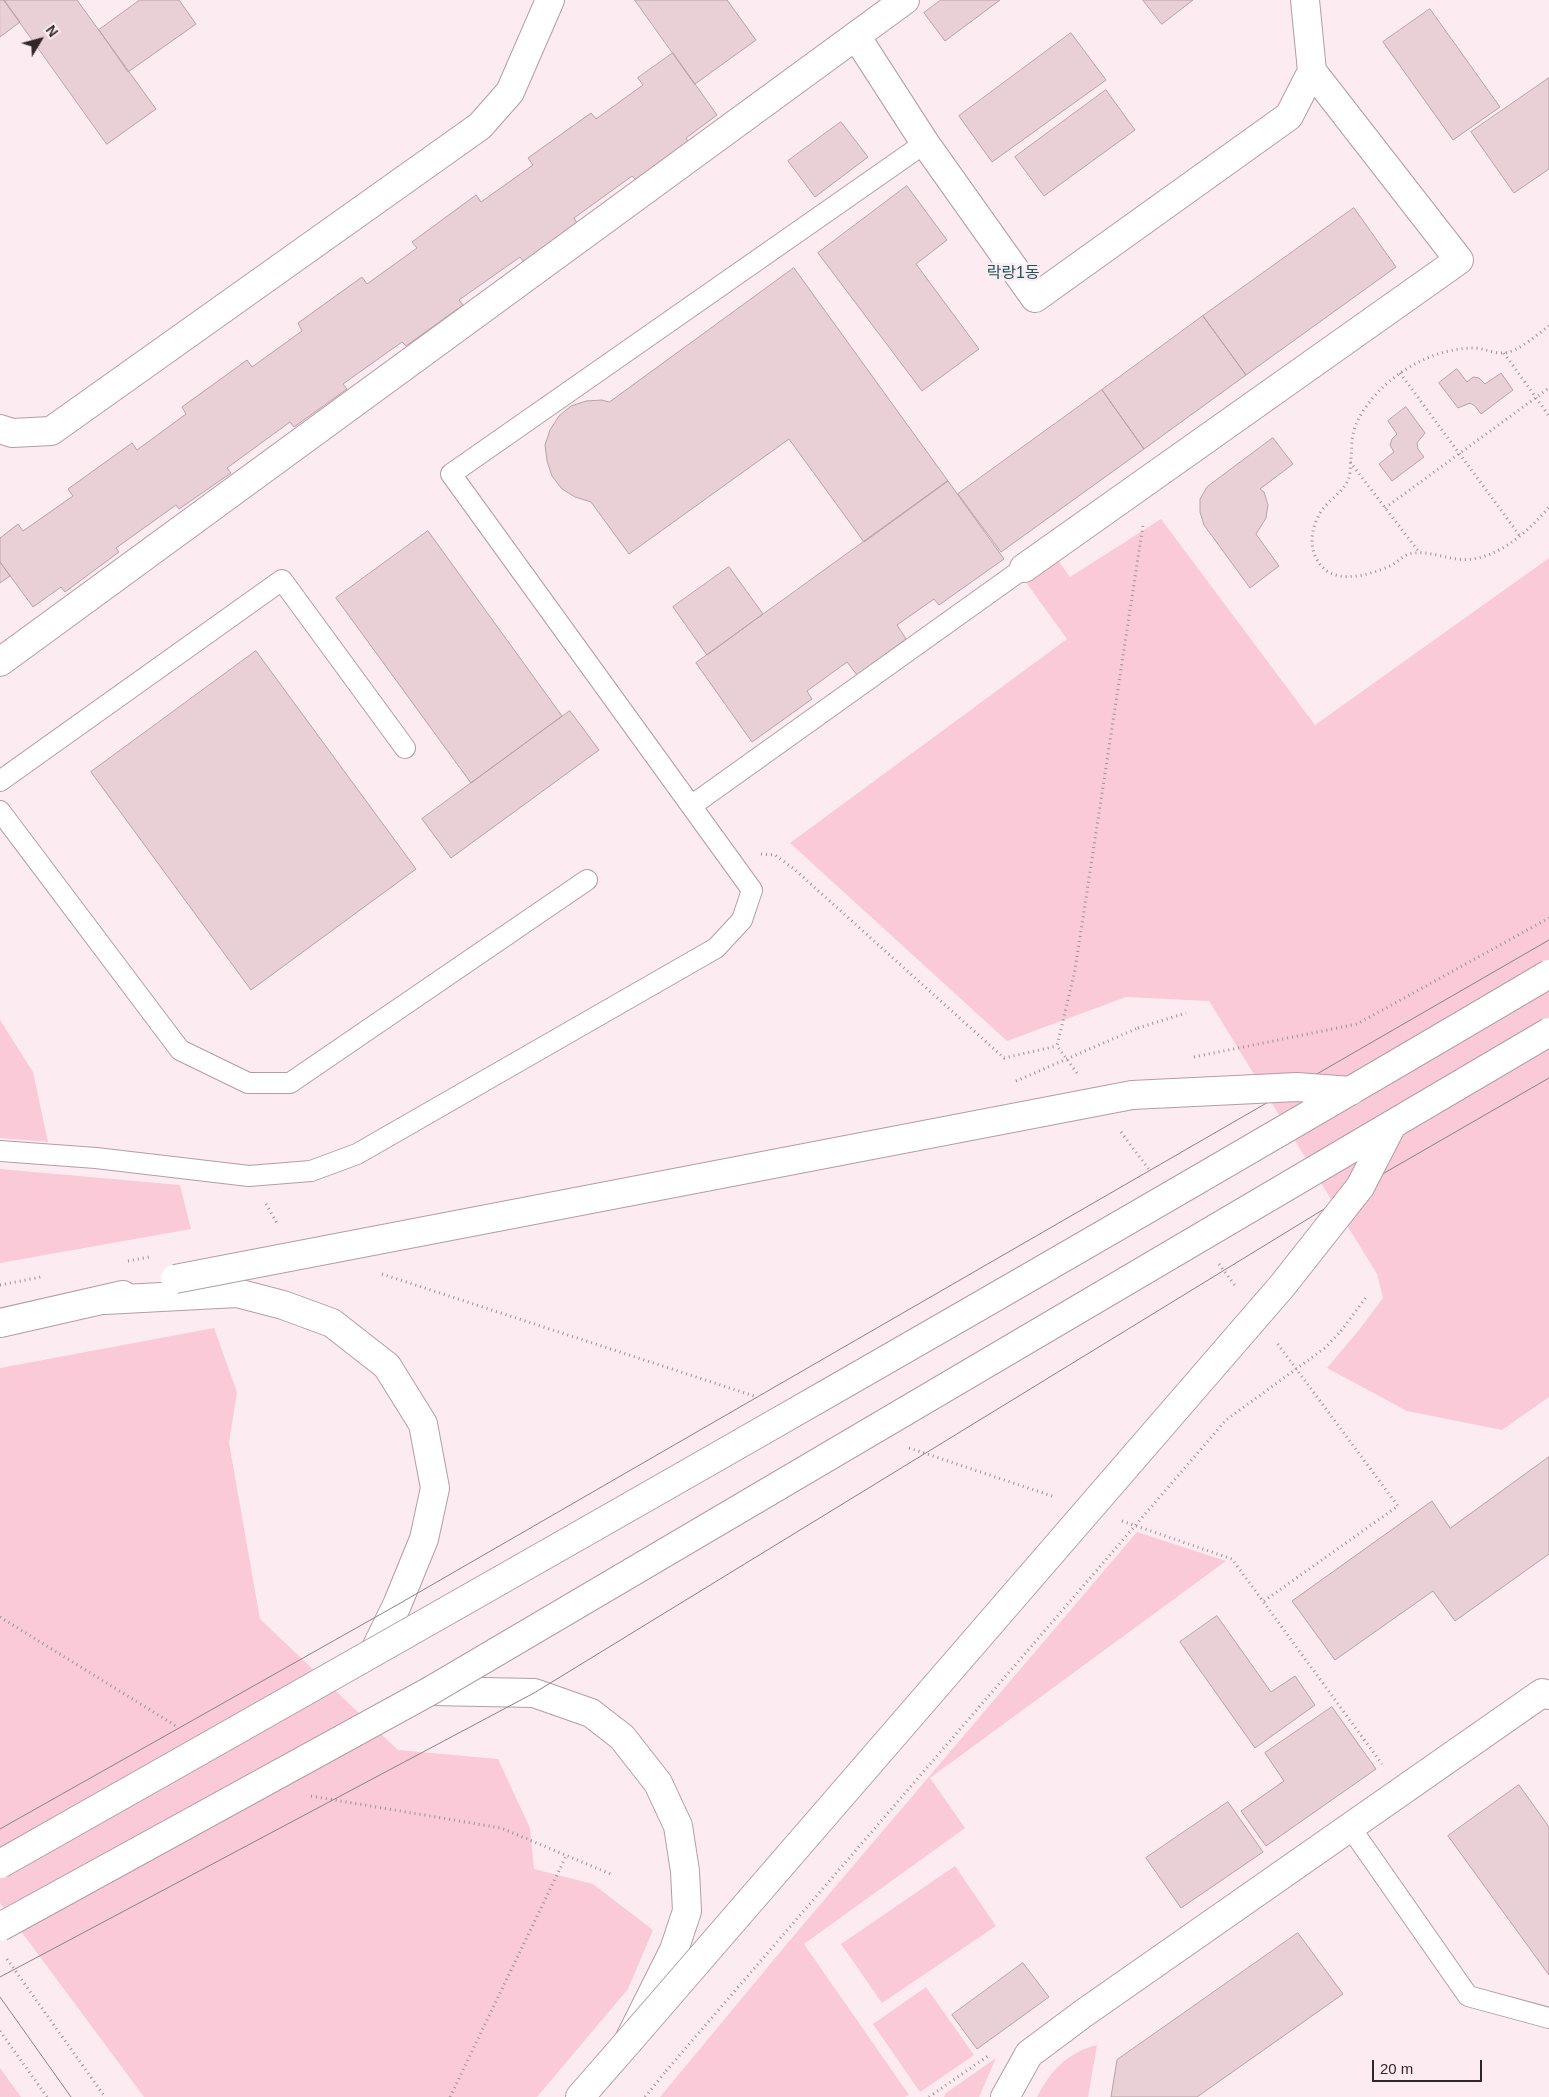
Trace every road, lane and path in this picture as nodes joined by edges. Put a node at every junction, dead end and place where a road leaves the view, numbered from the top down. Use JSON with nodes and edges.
{"nodes":[{"id":1,"x":550,"y":0,"type":"edge"},
{"id":2,"x":905,"y":0,"type":"edge"},
{"id":3,"x":1304,"y":0,"type":"edge"},
{"id":4,"x":856,"y":36,"type":"junction"},
{"id":5,"x":1312,"y":71,"type":"junction"},
{"id":6,"x":925,"y":143,"type":"junction"},
{"id":7,"x":1549,"y":326,"type":"edge"},
{"id":8,"x":1504,"y":353,"type":"junction"},
{"id":9,"x":1400,"y":373,"type":"junction"},
{"id":10,"x":1549,"y":388,"type":"edge"},
{"id":11,"x":1536,"y":398,"type":"junction"},
{"id":12,"x":1549,"y":416,"type":"edge"},
{"id":13,"x":0,"y":429,"type":"edge"},
{"id":14,"x":1459,"y":454,"type":"junction"},
{"id":15,"x":1350,"y":462,"type":"junction"},
{"id":16,"x":1150,"y":480,"type":"junction"},
{"id":17,"x":1549,"y":507,"type":"edge"},
{"id":18,"x":1386,"y":508,"type":"junction"},
{"id":19,"x":1520,"y":536,"type":"junction"},
{"id":20,"x":1418,"y":552,"type":"junction"},
{"id":21,"x":1024,"y":568,"type":"joint"},
{"id":22,"x":0,"y":662,"type":"edge"},
{"id":23,"x":405,"y":748,"type":"dead end"},
{"id":24,"x":0,"y":781,"type":"edge"},
{"id":25,"x":691,"y":806,"type":"junction"},
{"id":26,"x":0,"y":811,"type":"edge"},
{"id":27,"x":725,"y":852,"type":"junction"},
{"id":28,"x":588,"y":880,"type":"dead end"},
{"id":29,"x":1549,"y":918,"type":"edge"},
{"id":30,"x":1549,"y":974,"type":"edge"},
{"id":31,"x":1186,"y":1013,"type":"dead end"},
{"id":32,"x":1138,"y":1028,"type":"dead end"},
{"id":33,"x":1549,"y":1032,"type":"edge"},
{"id":34,"x":1192,"y":1057,"type":"dead end"},
{"id":35,"x":1078,"y":1075,"type":"dead end"},
{"id":36,"x":1068,"y":1076,"type":"dead end"},
{"id":37,"x":1030,"y":1081,"type":"dead end"},
{"id":38,"x":1010,"y":1084,"type":"dead end"},
{"id":39,"x":1351,"y":1091,"type":"junction"},
{"id":40,"x":1392,"y":1126,"type":"junction"},
{"id":41,"x":0,"y":1150,"type":"edge"},
{"id":42,"x":1367,"y":1296,"type":"dead end"},
{"id":43,"x":105,"y":1300,"type":"junction"},
{"id":44,"x":0,"y":1323,"type":"edge"},
{"id":45,"x":374,"y":1652,"type":"junction"},
{"id":46,"x":430,"y":1691,"type":"junction"},
{"id":47,"x":1549,"y":1695,"type":"edge"},
{"id":48,"x":1350,"y":1827,"type":"junction"},
{"id":49,"x":566,"y":1856,"type":"dead end"},
{"id":50,"x":0,"y":1864,"type":"edge"},
{"id":51,"x":0,"y":1927,"type":"edge"},
{"id":52,"x":6,"y":1956,"type":"dead end"},
{"id":53,"x":1549,"y":2018,"type":"edge"},
{"id":54,"x":0,"y":2031,"type":"edge"},
{"id":55,"x":628,"y":2042,"type":"junction"},
{"id":56,"x":1029,"y":2054,"type":"junction"},
{"id":57,"x":47,"y":2097,"type":"edge"},
{"id":58,"x":105,"y":2097,"type":"edge"},
{"id":59,"x":450,"y":2097,"type":"edge"},
{"id":60,"x":580,"y":2097,"type":"edge"},
{"id":61,"x":645,"y":2097,"type":"edge"},
{"id":62,"x":929,"y":2097,"type":"edge"},
{"id":63,"x":1005,"y":2097,"type":"edge"}],
"edges":[{"from":1,"to":13,"type":"main road"},
{"from":2,"to":4,"type":"main road"},
{"from":3,"to":5,"type":"main road"},
{"from":4,"to":6,"type":"main road"},
{"from":4,"to":22,"type":"main road"},
{"from":5,"to":6,"type":"main road"},
{"from":5,"to":16,"type":"main road"},
{"from":6,"to":25,"type":"lane"},
{"from":7,"to":8,"type":"path"},
{"from":8,"to":9,"type":"path"},
{"from":8,"to":11,"type":"path"},
{"from":9,"to":14,"type":"path"},
{"from":9,"to":15,"type":"path"},
{"from":10,"to":11,"type":"path"},
{"from":11,"to":12,"type":"path"},
{"from":11,"to":14,"type":"path"},
{"from":14,"to":18,"type":"path"},
{"from":14,"to":19,"type":"path"},
{"from":15,"to":18,"type":"path"},
{"from":15,"to":20,"type":"path"},
{"from":16,"to":21,"type":"main road"},
{"from":16,"to":27,"type":"path"},
{"from":17,"to":19,"type":"path"},
{"from":18,"to":20,"type":"path"},
{"from":19,"to":20,"type":"path"},
{"from":21,"to":25,"type":"lane"},
{"from":23,"to":24,"type":"lane"},
{"from":25,"to":27,"type":"lane"},
{"from":26,"to":28,"type":"lane"},
{"from":27,"to":41,"type":"lane"},
{"from":29,"to":34,"type":"path","bridge":true},
{"from":30,"to":39,"type":"main road","bridge":true},
{"from":31,"to":32,"type":"path"},
{"from":33,"to":40,"type":"main road","bridge":true},
{"from":35,"to":36,"type":"path"},
{"from":37,"to":38,"type":"path"},
{"from":39,"to":43,"type":"main road","bridge":true},
{"from":39,"to":45,"type":"main road","bridge":true},
{"from":40,"to":46,"type":"main road","bridge":true},
{"from":40,"to":55,"type":"main road","bridge":true},
{"from":42,"to":61,"type":"path","bridge":true},
{"from":43,"to":44,"type":"main road"},
{"from":43,"to":45,"type":"main road"},
{"from":45,"to":50,"type":"main road","bridge":true},
{"from":46,"to":51,"type":"main road","bridge":true},
{"from":46,"to":55,"type":"main road","bridge":true},
{"from":47,"to":48,"type":"main road"},
{"from":48,"to":53,"type":"lane"},
{"from":48,"to":56,"type":"main road"},
{"from":49,"to":59,"type":"path"},
{"from":52,"to":58,"type":"path"},
{"from":54,"to":57,"type":"path"},
{"from":55,"to":60,"type":"main road"},
{"from":56,"to":62,"type":"path"},
{"from":56,"to":63,"type":"main road"}]}
